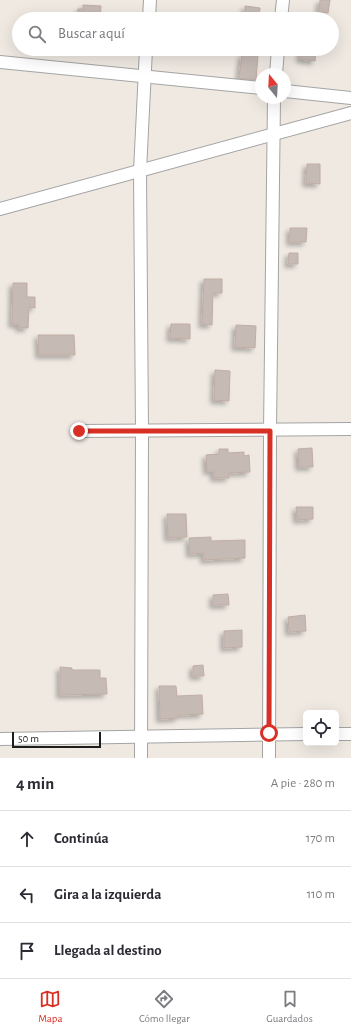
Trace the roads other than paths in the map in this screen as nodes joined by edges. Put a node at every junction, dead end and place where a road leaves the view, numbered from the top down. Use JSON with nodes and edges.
{"nodes":[{"id":1,"x":150,"y":0,"type":"edge"},
{"id":2,"x":283,"y":0,"type":"edge"},
{"id":3,"x":149,"y":12,"type":"edge"},
{"id":4,"x":282,"y":12,"type":"edge"},
{"id":5,"x":145,"y":56,"type":"edge"},
{"id":6,"x":277,"y":56,"type":"edge"},
{"id":7,"x":0,"y":62,"type":"edge"},
{"id":8,"x":276,"y":68,"type":"edge"},
{"id":9,"x":143,"y":76,"type":"junction"},
{"id":10,"x":255,"y":87,"type":"edge"},
{"id":11,"x":291,"y":92,"type":"edge"},
{"id":12,"x":351,"y":98,"type":"edge"},
{"id":13,"x":274,"y":104,"type":"edge"},
{"id":14,"x":351,"y":113,"type":"edge"},
{"id":15,"x":273,"y":134,"type":"junction"},
{"id":16,"x":140,"y":171,"type":"junction"},
{"id":17,"x":0,"y":209,"type":"edge"},
{"id":18,"x":351,"y":429,"type":"edge"},
{"id":19,"x":79,"y":431,"type":"dead end"},
{"id":20,"x":142,"y":431,"type":"junction"},
{"id":21,"x":270,"y":431,"type":"junction"},
{"id":22,"x":269,"y":733,"type":"junction"},
{"id":23,"x":303,"y":734,"type":"edge"},
{"id":24,"x":339,"y":734,"type":"edge"},
{"id":25,"x":351,"y":734,"type":"edge"},
{"id":26,"x":141,"y":736,"type":"junction"},
{"id":27,"x":0,"y":740,"type":"edge"},
{"id":28,"x":141,"y":758,"type":"edge"},
{"id":29,"x":269,"y":758,"type":"edge"}],
"edges":[{"from":1,"to":3,"type":"street"},
{"from":2,"to":4,"type":"street"},
{"from":5,"to":9,"type":"street"},
{"from":6,"to":8,"type":"street"},
{"from":7,"to":9,"type":"street"},
{"from":9,"to":10,"type":"street"},
{"from":9,"to":16,"type":"street"},
{"from":11,"to":12,"type":"street"},
{"from":13,"to":15,"type":"street"},
{"from":14,"to":15,"type":"street"},
{"from":15,"to":16,"type":"street"},
{"from":15,"to":21,"type":"street"},
{"from":16,"to":17,"type":"street"},
{"from":16,"to":20,"type":"street"},
{"from":18,"to":21,"type":"street"},
{"from":19,"to":20,"type":"street"},
{"from":20,"to":21,"type":"street"},
{"from":20,"to":26,"type":"street"},
{"from":21,"to":22,"type":"street"},
{"from":22,"to":23,"type":"street"},
{"from":22,"to":26,"type":"street"},
{"from":22,"to":29,"type":"street"},
{"from":24,"to":25,"type":"street"},
{"from":26,"to":27,"type":"street"},
{"from":26,"to":28,"type":"street"}]}
